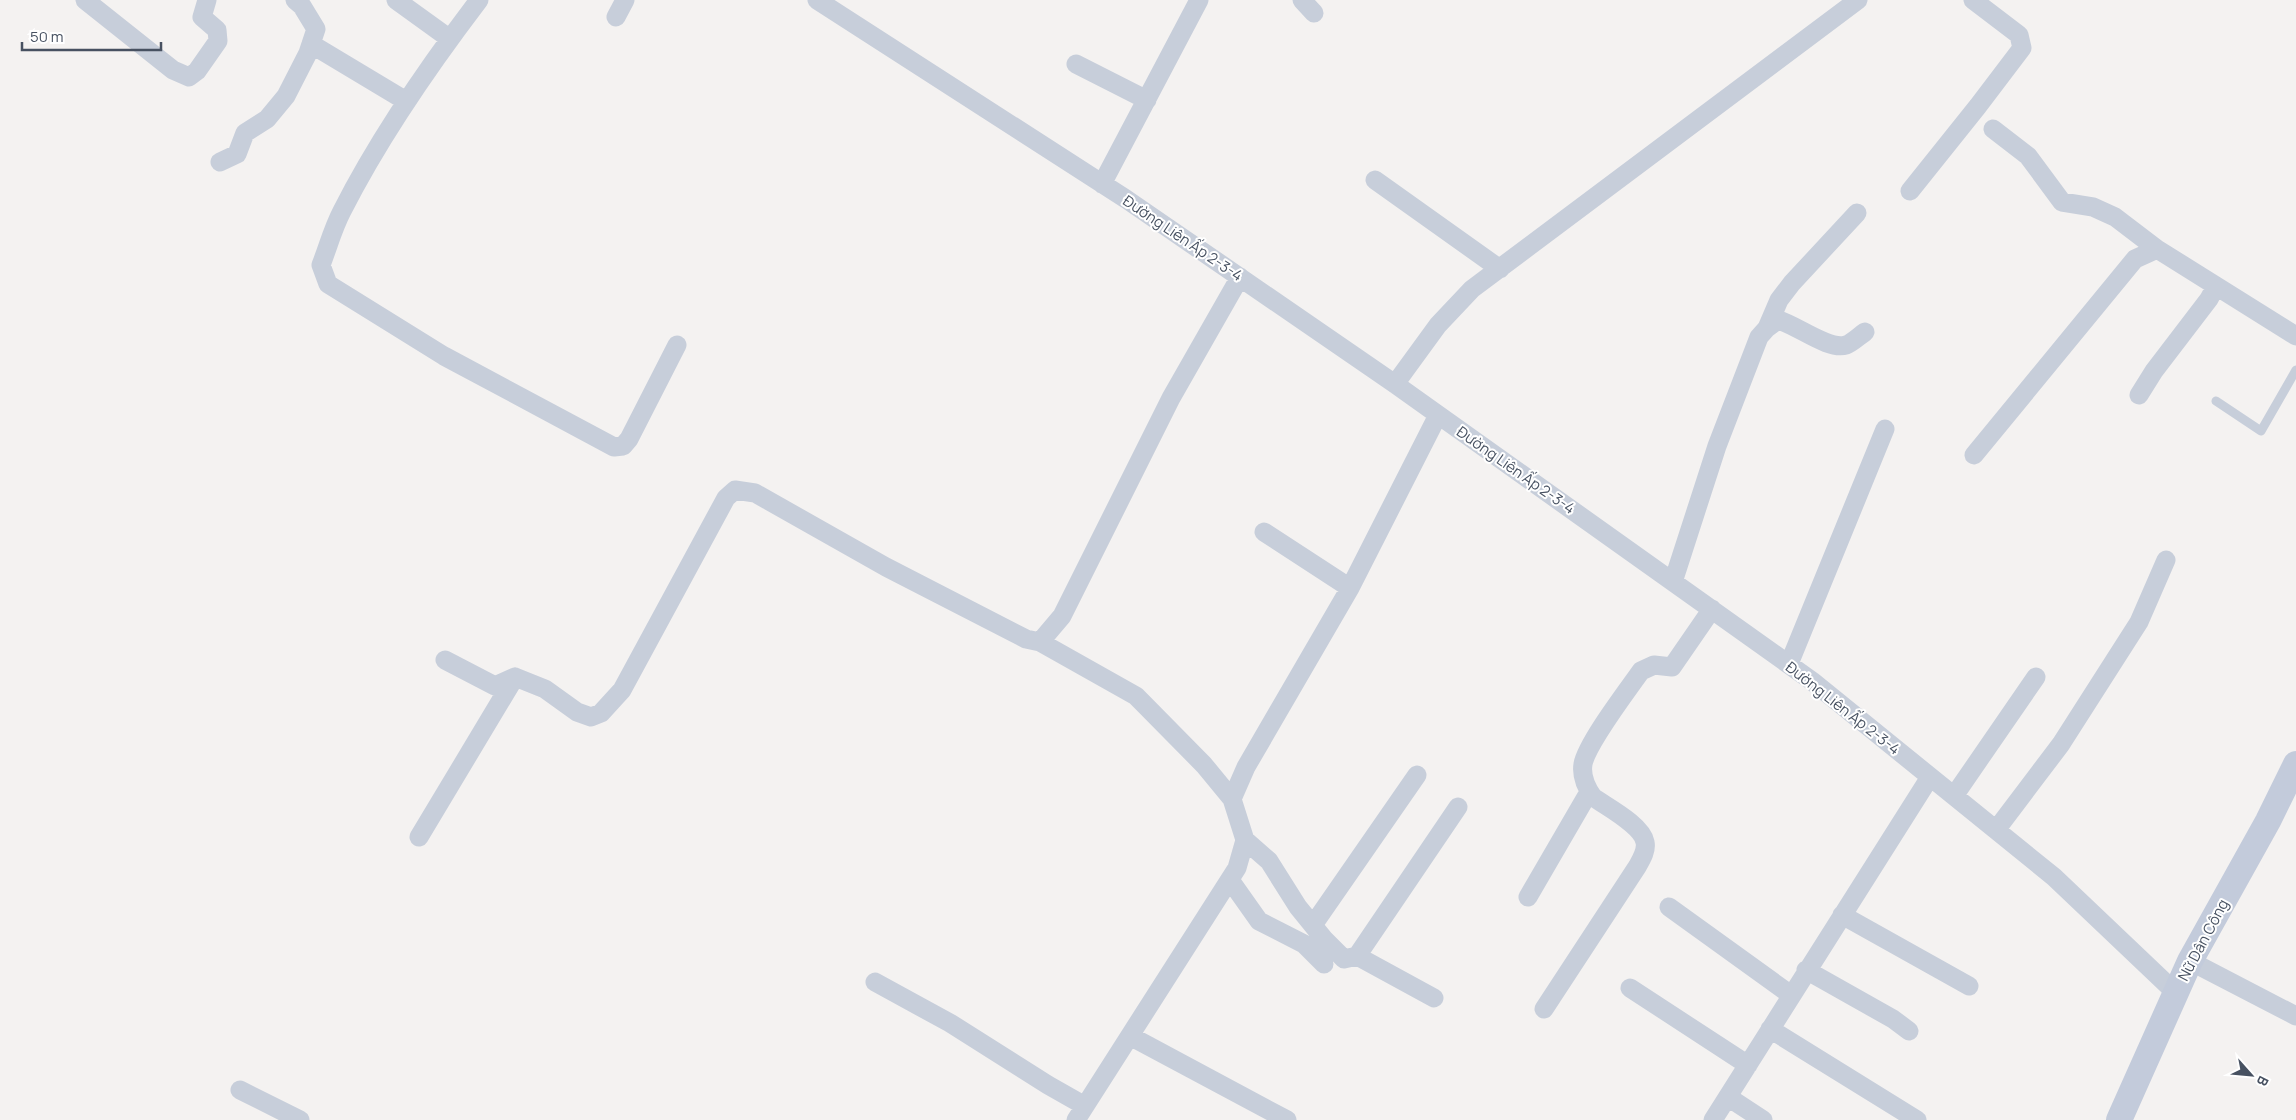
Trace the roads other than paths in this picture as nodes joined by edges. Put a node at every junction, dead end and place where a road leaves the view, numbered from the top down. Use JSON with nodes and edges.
{"nodes":[{"id":1,"x":85,"y":0,"type":"edge"},
{"id":2,"x":207,"y":0,"type":"edge"},
{"id":3,"x":295,"y":0,"type":"edge"},
{"id":4,"x":396,"y":0,"type":"edge"},
{"id":5,"x":479,"y":0,"type":"edge"},
{"id":6,"x":625,"y":0,"type":"edge"},
{"id":7,"x":817,"y":0,"type":"edge"},
{"id":8,"x":1199,"y":0,"type":"edge"},
{"id":9,"x":1858,"y":0,"type":"edge"},
{"id":10,"x":1973,"y":0,"type":"edge"},
{"id":11,"x":616,"y":17,"type":"dead end"},
{"id":12,"x":450,"y":39,"type":"junction"},
{"id":13,"x":311,"y":44,"type":"junction"},
{"id":14,"x":1076,"y":64,"type":"dead end"},
{"id":15,"x":406,"y":100,"type":"junction"},
{"id":16,"x":1147,"y":100,"type":"junction"},
{"id":17,"x":1993,"y":129,"type":"dead end"},
{"id":18,"x":220,"y":162,"type":"dead end"},
{"id":19,"x":1375,"y":180,"type":"dead end"},
{"id":20,"x":1102,"y":184,"type":"junction"},
{"id":21,"x":1910,"y":191,"type":"dead end"},
{"id":22,"x":1857,"y":213,"type":"dead end"},
{"id":23,"x":2157,"y":249,"type":"junction"},
{"id":24,"x":1500,"y":269,"type":"junction"},
{"id":25,"x":1240,"y":277,"type":"junction"},
{"id":26,"x":2216,"y":286,"type":"junction"},
{"id":27,"x":1767,"y":328,"type":"junction"},
{"id":28,"x":1865,"y":332,"type":"dead end"},
{"id":29,"x":2296,"y":336,"type":"edge"},
{"id":30,"x":677,"y":345,"type":"dead end"},
{"id":31,"x":2296,"y":370,"type":"edge"},
{"id":32,"x":1395,"y":384,"type":"junction"},
{"id":33,"x":2139,"y":395,"type":"dead end"},
{"id":34,"x":2216,"y":401,"type":"dead end"},
{"id":35,"x":1438,"y":415,"type":"junction"},
{"id":36,"x":1885,"y":429,"type":"dead end"},
{"id":37,"x":1974,"y":455,"type":"dead end"},
{"id":38,"x":1264,"y":532,"type":"dead end"},
{"id":39,"x":2166,"y":560,"type":"dead end"},
{"id":40,"x":1673,"y":582,"type":"junction"},
{"id":41,"x":1350,"y":588,"type":"junction"},
{"id":42,"x":1712,"y":609,"type":"junction"},
{"id":43,"x":1040,"y":642,"type":"junction"},
{"id":44,"x":444,"y":660,"type":"dead end"},
{"id":45,"x":1789,"y":664,"type":"junction"},
{"id":46,"x":515,"y":677,"type":"junction"},
{"id":47,"x":2036,"y":677,"type":"dead end"},
{"id":48,"x":2296,"y":764,"type":"edge"},
{"id":49,"x":1417,"y":775,"type":"dead end"},
{"id":50,"x":1930,"y":776,"type":"junction"},
{"id":51,"x":1589,"y":792,"type":"junction"},
{"id":52,"x":1954,"y":796,"type":"junction"},
{"id":53,"x":1232,"y":799,"type":"junction"},
{"id":54,"x":1458,"y":807,"type":"dead end"},
{"id":55,"x":1996,"y":830,"type":"junction"},
{"id":56,"x":419,"y":837,"type":"dead end"},
{"id":57,"x":1245,"y":840,"type":"junction"},
{"id":58,"x":1230,"y":880,"type":"junction"},
{"id":59,"x":1528,"y":897,"type":"dead end"},
{"id":60,"x":1669,"y":906,"type":"dead end"},
{"id":61,"x":1842,"y":915,"type":"junction"},
{"id":62,"x":1313,"y":925,"type":"junction"},
{"id":63,"x":1357,"y":956,"type":"junction"},
{"id":64,"x":2190,"y":961,"type":"junction"},
{"id":65,"x":1324,"y":964,"type":"dead end"},
{"id":66,"x":1806,"y":970,"type":"junction"},
{"id":67,"x":876,"y":982,"type":"dead end"},
{"id":68,"x":1969,"y":986,"type":"dead end"},
{"id":69,"x":1630,"y":988,"type":"dead end"},
{"id":70,"x":2175,"y":992,"type":"junction"},
{"id":71,"x":1791,"y":995,"type":"junction"},
{"id":72,"x":1434,"y":998,"type":"dead end"},
{"id":73,"x":1544,"y":1009,"type":"dead end"},
{"id":74,"x":2296,"y":1016,"type":"edge"},
{"id":75,"x":1770,"y":1029,"type":"junction"},
{"id":76,"x":1909,"y":1031,"type":"dead end"},
{"id":77,"x":1130,"y":1036,"type":"junction"},
{"id":78,"x":1748,"y":1065,"type":"junction"},
{"id":79,"x":240,"y":1090,"type":"dead end"},
{"id":80,"x":1728,"y":1097,"type":"junction"},
{"id":81,"x":1081,"y":1113,"type":"edge"},
{"id":82,"x":300,"y":1120,"type":"edge"},
{"id":83,"x":1287,"y":1120,"type":"edge"},
{"id":84,"x":1713,"y":1120,"type":"edge"},
{"id":85,"x":1763,"y":1120,"type":"edge"},
{"id":86,"x":1917,"y":1120,"type":"edge"},
{"id":87,"x":2120,"y":1120,"type":"edge"}],
"edges":[{"from":1,"to":2,"type":"street"},
{"from":3,"to":13,"type":"street"},
{"from":4,"to":12,"type":"street"},
{"from":5,"to":12,"type":"street"},
{"from":6,"to":11,"type":"street"},
{"from":7,"to":20,"type":"street","name":"Đường Liên Ấp 2-3-4"},
{"from":8,"to":16,"type":"street"},
{"from":9,"to":24,"type":"street"},
{"from":10,"to":21,"type":"street"},
{"from":12,"to":15,"type":"street"},
{"from":13,"to":15,"type":"street"},
{"from":13,"to":18,"type":"street"},
{"from":14,"to":16,"type":"street"},
{"from":15,"to":30,"type":"street"},
{"from":16,"to":20,"type":"street"},
{"from":17,"to":23,"type":"street"},
{"from":19,"to":24,"type":"street"},
{"from":20,"to":25,"type":"street","name":"Đường Liên Ấp 2-3-4"},
{"from":22,"to":27,"type":"street"},
{"from":23,"to":26,"type":"street"},
{"from":23,"to":37,"type":"street"},
{"from":24,"to":32,"type":"street"},
{"from":25,"to":32,"type":"street","name":"Đường Liên Ấp 2-3-4"},
{"from":25,"to":43,"type":"street"},
{"from":26,"to":29,"type":"street"},
{"from":26,"to":33,"type":"street"},
{"from":27,"to":28,"type":"street"},
{"from":27,"to":40,"type":"street"},
{"from":31,"to":34,"type":"lane"},
{"from":32,"to":35,"type":"street","name":"Đường Liên Ấp 2-3-4"},
{"from":35,"to":40,"type":"street","name":"Đường Liên Ấp 2-3-4"},
{"from":35,"to":41,"type":"street"},
{"from":36,"to":45,"type":"street"},
{"from":38,"to":41,"type":"street"},
{"from":39,"to":55,"type":"street"},
{"from":40,"to":42,"type":"street","name":"Đường Liên Ấp 2-3-4"},
{"from":41,"to":53,"type":"street"},
{"from":42,"to":45,"type":"street","name":"Đường Liên Ấp 2-3-4"},
{"from":42,"to":51,"type":"street"},
{"from":43,"to":46,"type":"street"},
{"from":43,"to":53,"type":"street"},
{"from":44,"to":46,"type":"street"},
{"from":45,"to":50,"type":"street","name":"Đường Liên Ấp 2-3-4"},
{"from":46,"to":56,"type":"street"},
{"from":47,"to":52,"type":"street"},
{"from":48,"to":64,"type":"street","name":"Nữ Dân Công"},
{"from":49,"to":62,"type":"street"},
{"from":50,"to":52,"type":"street","name":"Đường Liên Ấp 2-3-4"},
{"from":50,"to":61,"type":"street"},
{"from":51,"to":59,"type":"street"},
{"from":51,"to":73,"type":"street"},
{"from":52,"to":55,"type":"street","name":"Đường Liên Ấp 2-3-4"},
{"from":53,"to":57,"type":"street"},
{"from":54,"to":63,"type":"street"},
{"from":55,"to":70,"type":"street","name":"Đường Liên Ấp 2-3-4"},
{"from":57,"to":58,"type":"street"},
{"from":57,"to":62,"type":"street"},
{"from":58,"to":65,"type":"street"},
{"from":58,"to":77,"type":"street"},
{"from":60,"to":71,"type":"street"},
{"from":61,"to":66,"type":"street"},
{"from":61,"to":68,"type":"street"},
{"from":62,"to":63,"type":"street"},
{"from":63,"to":72,"type":"street"},
{"from":64,"to":70,"type":"street","name":"Nữ Dân Công"},
{"from":64,"to":74,"type":"street"},
{"from":66,"to":71,"type":"street"},
{"from":66,"to":76,"type":"street"},
{"from":67,"to":81,"type":"street"},
{"from":69,"to":78,"type":"street"},
{"from":70,"to":87,"type":"street","name":"Nữ Dân Công"},
{"from":71,"to":75,"type":"street"},
{"from":75,"to":78,"type":"street"},
{"from":75,"to":86,"type":"street"},
{"from":77,"to":81,"type":"street"},
{"from":77,"to":83,"type":"street"},
{"from":78,"to":80,"type":"street"},
{"from":79,"to":82,"type":"street"},
{"from":80,"to":84,"type":"street"},
{"from":80,"to":85,"type":"street"}]}
